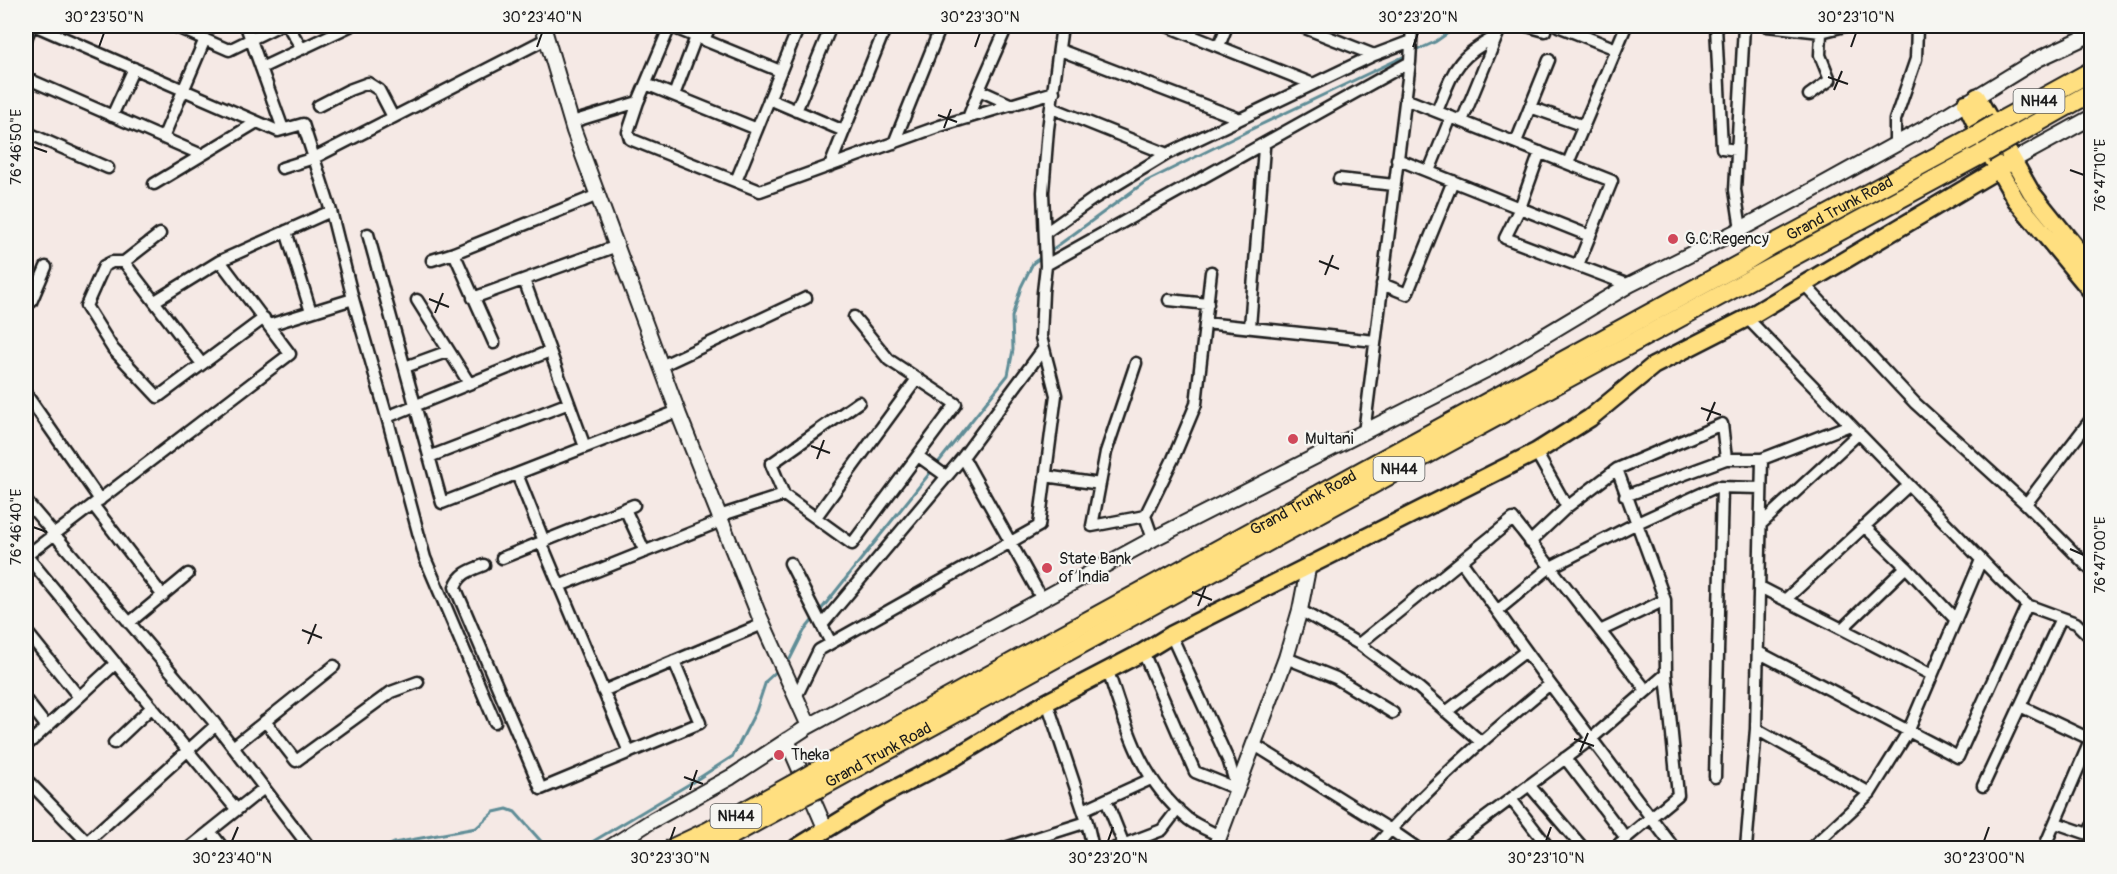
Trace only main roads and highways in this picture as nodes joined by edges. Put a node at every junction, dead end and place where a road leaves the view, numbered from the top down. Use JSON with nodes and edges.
{"nodes":[{"id":1,"x":2087,"y":84,"type":"edge"},
{"id":2,"x":1972,"y":100,"type":"road end"},
{"id":3,"x":2005,"y":165,"type":"junction"},
{"id":4,"x":2091,"y":268,"type":"edge"},
{"id":5,"x":2091,"y":292,"type":"edge"},
{"id":6,"x":807,"y":785,"type":"junction"},
{"id":7,"x":673,"y":849,"type":"edge"},
{"id":8,"x":708,"y":849,"type":"edge"},
{"id":9,"x":796,"y":849,"type":"edge"}],
"edges":[{"from":1,"to":6,"type":"highway","name":"Grand Trunk Road","number":"NH44","bridge":true},
{"from":1,"to":6,"type":"highway","name":"Grand Trunk Road","number":"NH44","bridge":true},
{"from":2,"to":3,"type":"main road"},
{"from":3,"to":4,"type":"main road"},
{"from":3,"to":5,"type":"main road"},
{"from":3,"to":9,"type":"main road"},
{"from":6,"to":7,"type":"highway","name":"Grand Trunk Road","number":"NH44"},
{"from":6,"to":8,"type":"highway","name":"Grand Trunk Road","number":"NH44"}]}
